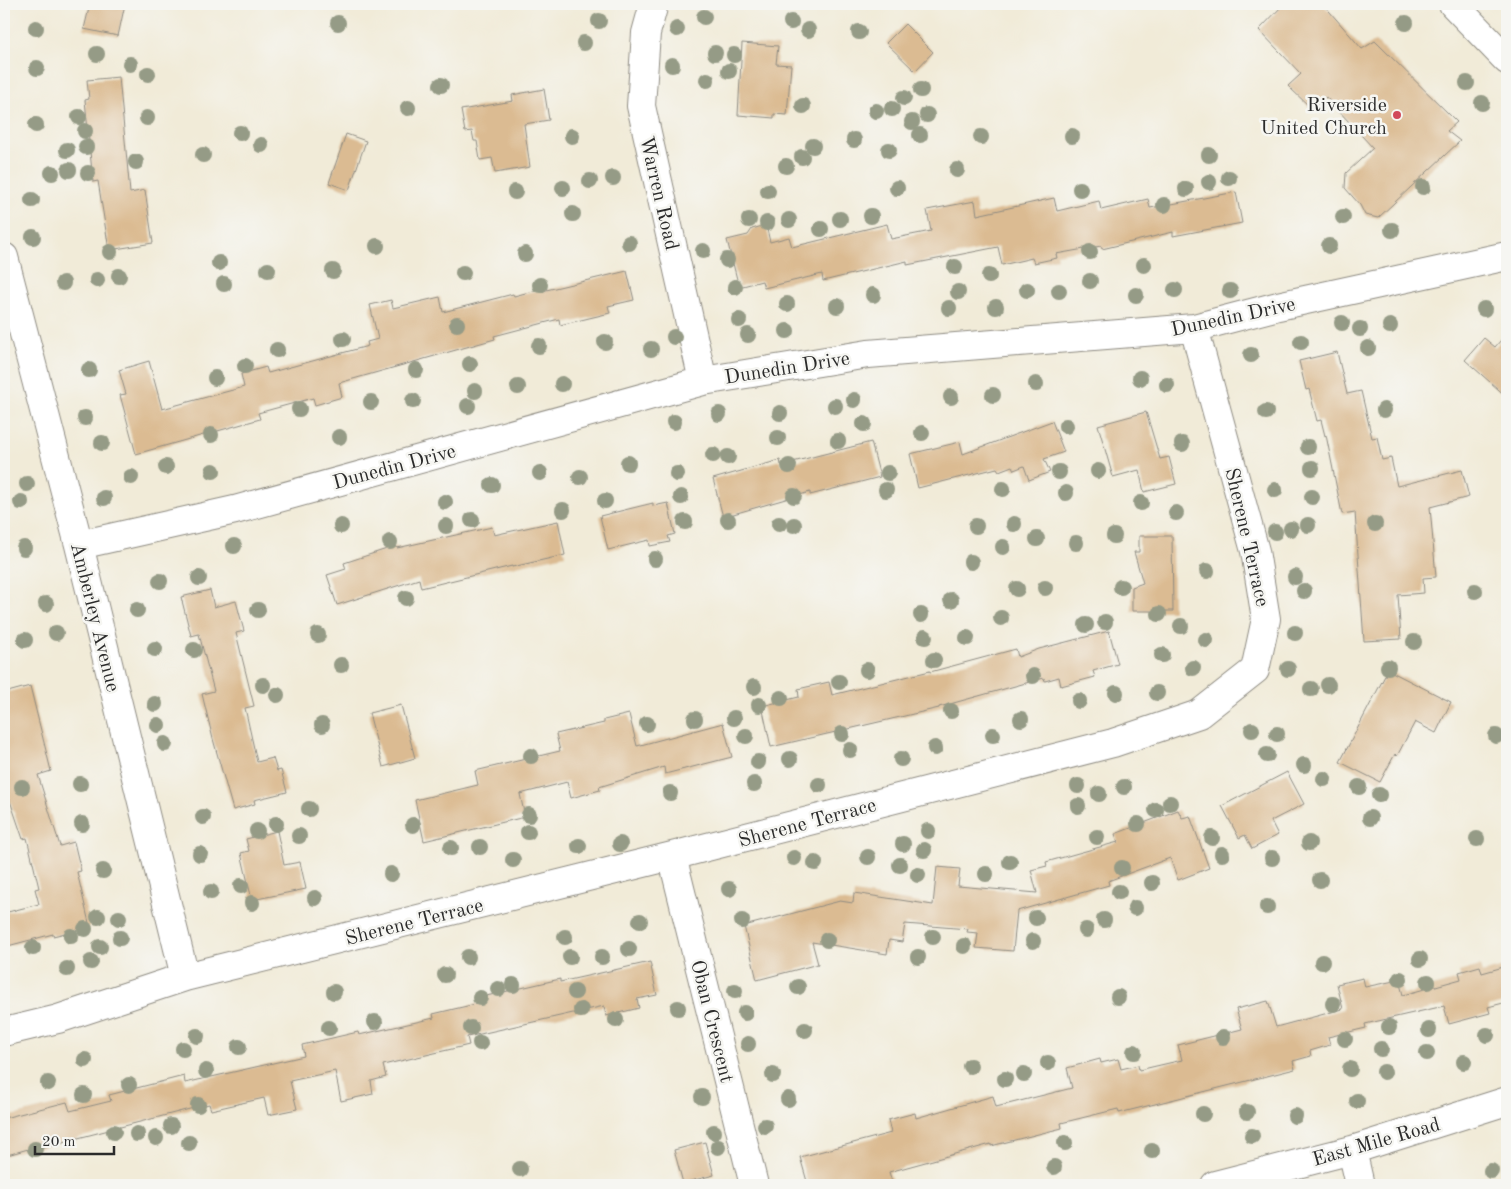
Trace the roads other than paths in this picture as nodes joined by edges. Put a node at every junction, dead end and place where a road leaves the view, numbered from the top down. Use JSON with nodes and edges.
{"nodes":[{"id":1,"x":654,"y":4,"type":"edge"},
{"id":2,"x":1453,"y":4,"type":"edge"},
{"id":3,"x":1507,"y":60,"type":"edge"},
{"id":4,"x":1507,"y":256,"type":"edge"},
{"id":5,"x":4,"y":257,"type":"edge"},
{"id":6,"x":1194,"y":328,"type":"junction"},
{"id":7,"x":703,"y":381,"type":"junction"},
{"id":8,"x":79,"y":546,"type":"junction"},
{"id":9,"x":672,"y":856,"type":"junction"},
{"id":10,"x":185,"y":977,"type":"junction"},
{"id":11,"x":4,"y":1032,"type":"edge"},
{"id":12,"x":1507,"y":1101,"type":"edge"},
{"id":13,"x":1352,"y":1150,"type":"junction"},
{"id":14,"x":754,"y":1185,"type":"edge"},
{"id":15,"x":1215,"y":1185,"type":"edge"},
{"id":16,"x":1360,"y":1185,"type":"edge"}],
"edges":[{"from":1,"to":7,"type":"street","name":"Warren Road"},
{"from":2,"to":3,"type":"street"},
{"from":4,"to":6,"type":"street","name":"Dunedin Drive"},
{"from":5,"to":8,"type":"street","name":"Amberley Avenue"},
{"from":6,"to":7,"type":"street","name":"Dunedin Drive"},
{"from":6,"to":9,"type":"street","name":"Sherene Terrace"},
{"from":7,"to":8,"type":"street","name":"Dunedin Drive"},
{"from":8,"to":10,"type":"street","name":"Amberley Avenue"},
{"from":9,"to":10,"type":"street","name":"Sherene Terrace"},
{"from":9,"to":14,"type":"street","name":"Oban Crescent"},
{"from":10,"to":11,"type":"street","name":"Sherene Terrace"},
{"from":12,"to":13,"type":"street","name":"East Mile Road"},
{"from":13,"to":15,"type":"street","name":"East Mile Road"},
{"from":13,"to":16,"type":"street"}]}
